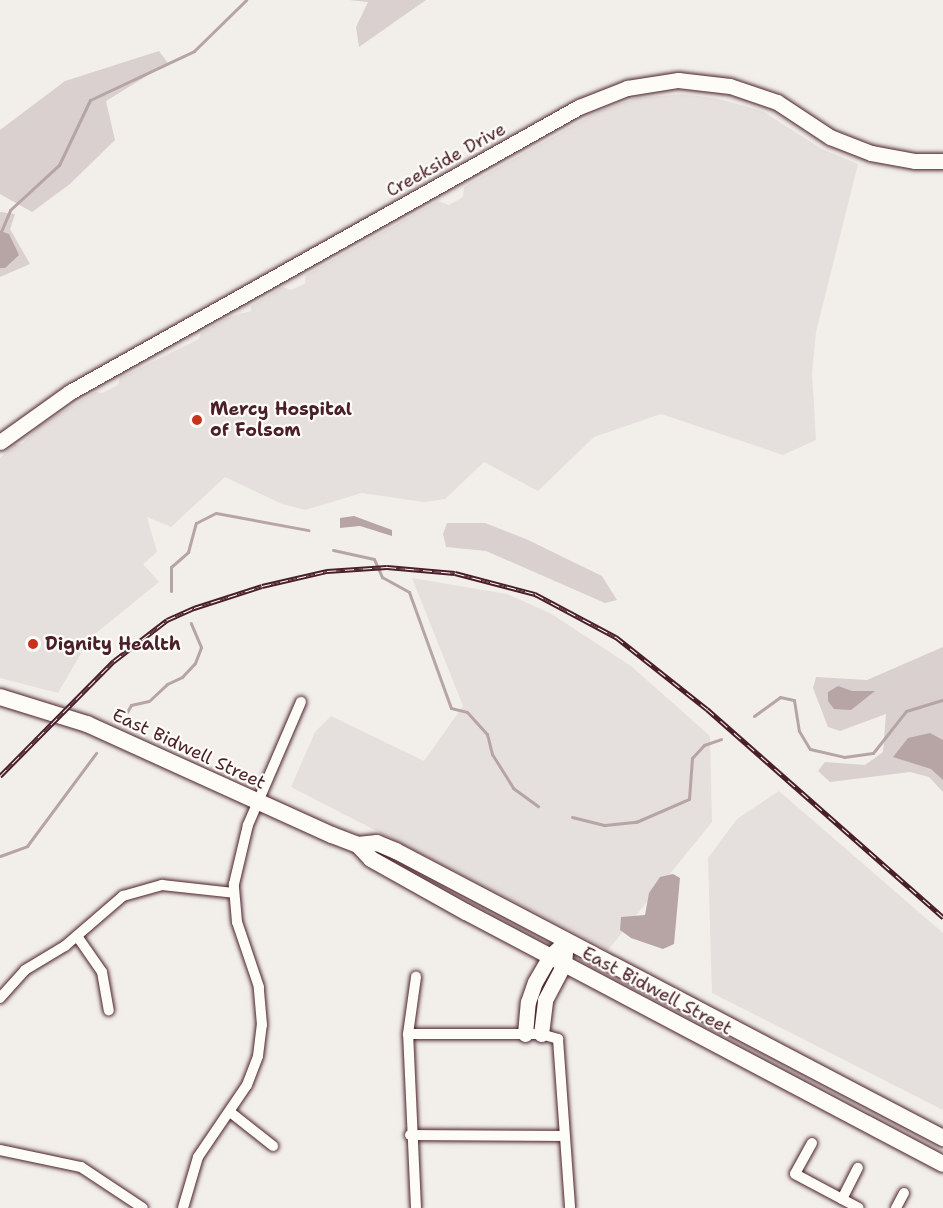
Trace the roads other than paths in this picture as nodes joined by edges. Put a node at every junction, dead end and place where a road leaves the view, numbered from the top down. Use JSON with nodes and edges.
{"nodes":[{"id":1,"x":943,"y":161,"type":"edge"},
{"id":2,"x":0,"y":442,"type":"edge"},
{"id":3,"x":0,"y":697,"type":"edge"},
{"id":4,"x":301,"y":702,"type":"dead end"},
{"id":5,"x":258,"y":803,"type":"junction"},
{"id":6,"x":358,"y":845,"type":"junction"},
{"id":7,"x":234,"y":892,"type":"junction"},
{"id":8,"x":77,"y":936,"type":"junction"},
{"id":9,"x":566,"y":942,"type":"junction"},
{"id":10,"x":557,"y":960,"type":"junction"},
{"id":11,"x":416,"y":977,"type":"dead end"},
{"id":12,"x":0,"y":998,"type":"edge"},
{"id":13,"x":644,"y":1006,"type":"junction"},
{"id":14,"x":109,"y":1010,"type":"dead end"},
{"id":15,"x":408,"y":1034,"type":"junction"},
{"id":16,"x":533,"y":1034,"type":"junction"},
{"id":17,"x":776,"y":1051,"type":"junction"},
{"id":18,"x":840,"y":1109,"type":"junction"},
{"id":19,"x":230,"y":1112,"type":"junction"},
{"id":20,"x":410,"y":1135,"type":"junction"},
{"id":21,"x":563,"y":1136,"type":"junction"},
{"id":22,"x":943,"y":1138,"type":"edge"},
{"id":23,"x":812,"y":1143,"type":"dead end"},
{"id":24,"x":273,"y":1146,"type":"dead end"},
{"id":25,"x":0,"y":1150,"type":"edge"},
{"id":26,"x":943,"y":1164,"type":"edge"},
{"id":27,"x":858,"y":1168,"type":"dead end"},
{"id":28,"x":904,"y":1193,"type":"dead end"},
{"id":29,"x":842,"y":1199,"type":"junction"},
{"id":30,"x":143,"y":1208,"type":"edge"},
{"id":31,"x":183,"y":1208,"type":"edge"},
{"id":32,"x":416,"y":1208,"type":"edge"},
{"id":33,"x":570,"y":1208,"type":"edge"},
{"id":34,"x":859,"y":1208,"type":"edge"},
{"id":35,"x":896,"y":1208,"type":"edge"}],
"edges":[{"from":1,"to":2,"type":"street","name":"Creekside Drive"},
{"from":3,"to":5,"type":"main road","name":"East Bidwell Street"},
{"from":4,"to":5,"type":"street"},
{"from":5,"to":6,"type":"main road","name":"East Bidwell Street"},
{"from":5,"to":7,"type":"street"},
{"from":6,"to":9,"type":"main road","name":"East Bidwell Street"},
{"from":6,"to":10,"type":"main road","name":"East Bidwell Street"},
{"from":7,"to":8,"type":"street"},
{"from":7,"to":19,"type":"street"},
{"from":8,"to":12,"type":"street"},
{"from":8,"to":14,"type":"street"},
{"from":9,"to":10,"type":"street"},
{"from":9,"to":17,"type":"main road","name":"East Bidwell Street"},
{"from":10,"to":13,"type":"main road","name":"East Bidwell Street"},
{"from":10,"to":16,"type":"street"},
{"from":11,"to":15,"type":"street"},
{"from":13,"to":17,"type":"main road"},
{"from":13,"to":18,"type":"main road","name":"East Bidwell Street"},
{"from":15,"to":16,"type":"street"},
{"from":15,"to":20,"type":"street"},
{"from":16,"to":21,"type":"street"},
{"from":17,"to":18,"type":"main road"},
{"from":17,"to":22,"type":"main road","name":"East Bidwell Street"},
{"from":18,"to":26,"type":"main road","name":"East Bidwell Street"},
{"from":19,"to":24,"type":"street"},
{"from":19,"to":31,"type":"street"},
{"from":20,"to":21,"type":"street"},
{"from":20,"to":32,"type":"street"},
{"from":21,"to":33,"type":"street"},
{"from":23,"to":29,"type":"street"},
{"from":25,"to":30,"type":"street"},
{"from":27,"to":29,"type":"street"},
{"from":28,"to":35,"type":"street"},
{"from":29,"to":34,"type":"street"}]}
